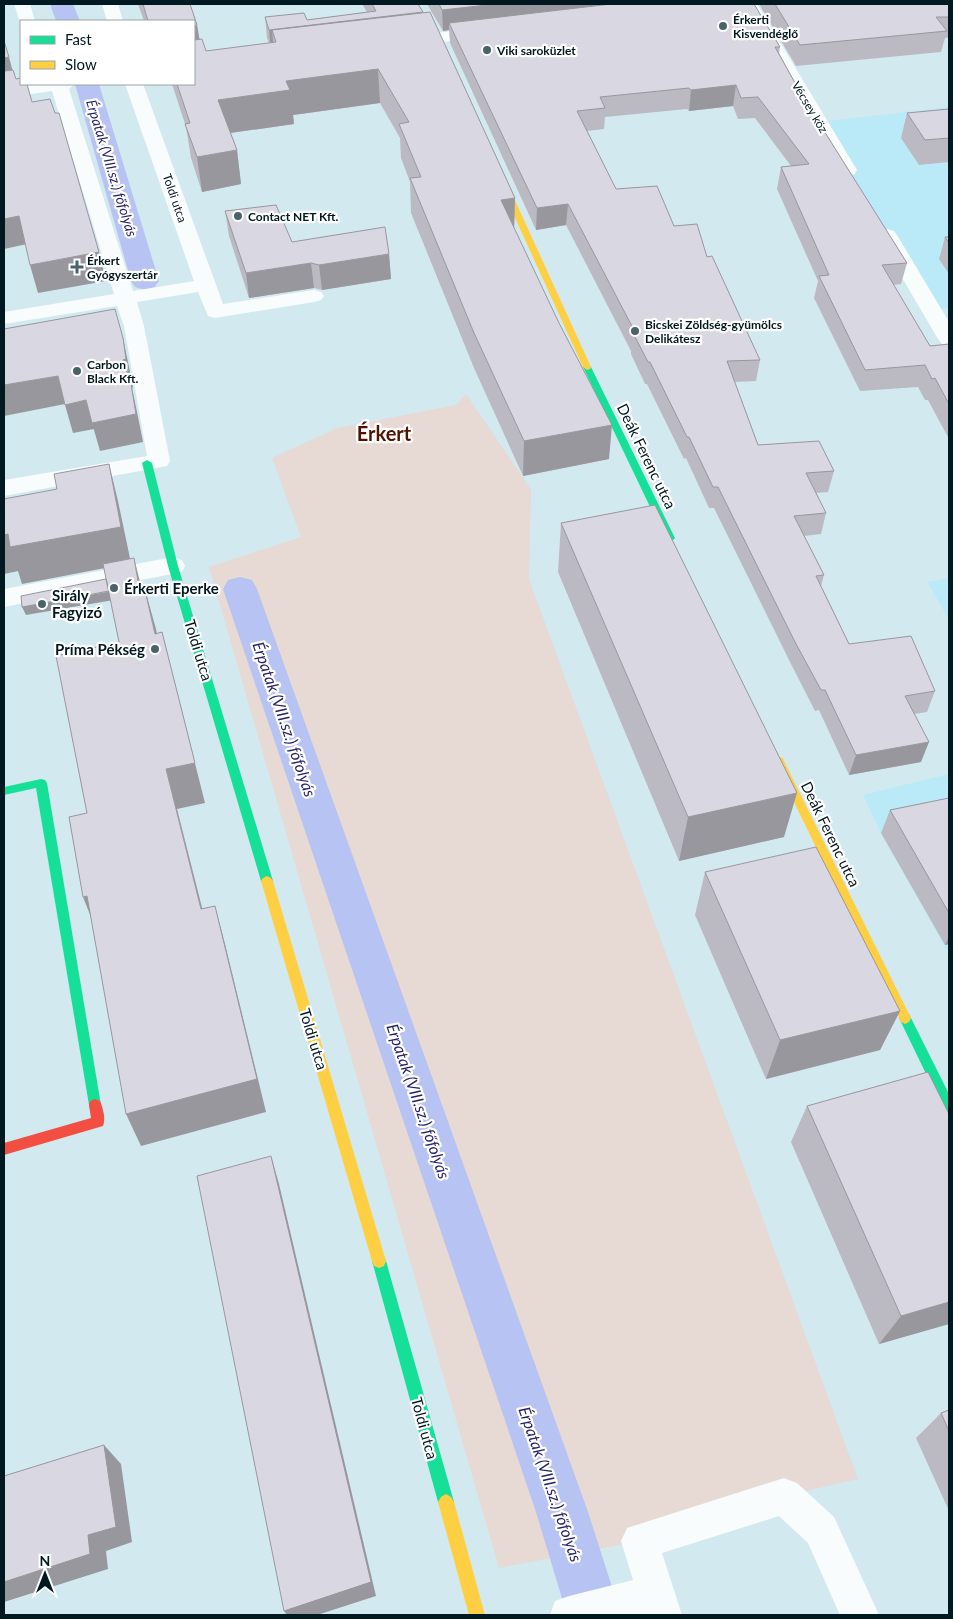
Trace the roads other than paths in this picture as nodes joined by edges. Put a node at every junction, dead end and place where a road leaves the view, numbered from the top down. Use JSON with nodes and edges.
{"nodes":[{"id":1,"x":22,"y":4,"type":"edge"},
{"id":2,"x":110,"y":4,"type":"edge"},
{"id":3,"x":750,"y":4,"type":"edge"},
{"id":4,"x":27,"y":20,"type":"edge"},
{"id":5,"x":115,"y":20,"type":"edge"},
{"id":6,"x":498,"y":31,"type":"edge"},
{"id":7,"x":386,"y":44,"type":"edge"},
{"id":8,"x":54,"y":85,"type":"edge"},
{"id":9,"x":134,"y":85,"type":"edge"},
{"id":10,"x":4,"y":93,"type":"edge"},
{"id":11,"x":493,"y":160,"type":"edge"},
{"id":12,"x":855,"y":182,"type":"edge"},
{"id":13,"x":876,"y":216,"type":"edge"},
{"id":14,"x":206,"y":285,"type":"junction"},
{"id":15,"x":314,"y":296,"type":"dead end"},
{"id":16,"x":126,"y":298,"type":"junction"},
{"id":17,"x":4,"y":318,"type":"edge"},
{"id":18,"x":949,"y":339,"type":"edge"},
{"id":19,"x":153,"y":462,"type":"junction"},
{"id":20,"x":5,"y":482,"type":"edge"},
{"id":21,"x":676,"y":550,"type":"edge"},
{"id":22,"x":173,"y":566,"type":"junction"},
{"id":23,"x":4,"y":598,"type":"edge"},
{"id":24,"x":775,"y":752,"type":"edge"},
{"id":25,"x":4,"y":792,"type":"edge"},
{"id":26,"x":949,"y":1108,"type":"edge"},
{"id":27,"x":4,"y":1149,"type":"edge"},
{"id":28,"x":649,"y":1603,"type":"edge"},
{"id":29,"x":477,"y":1615,"type":"edge"},
{"id":30,"x":569,"y":1615,"type":"edge"},
{"id":31,"x":860,"y":1615,"type":"edge"}],
"edges":[{"from":1,"to":4,"type":"street"},
{"from":2,"to":5,"type":"street"},
{"from":3,"to":12,"type":"street","name":"Vécsey köz"},
{"from":6,"to":7,"type":"street"},
{"from":8,"to":10,"type":"street"},
{"from":8,"to":16,"type":"street","name":"Toldi utca"},
{"from":9,"to":14,"type":"street","name":"Toldi utca"},
{"from":11,"to":21,"type":"street","name":"Deák Ferenc utca"},
{"from":13,"to":18,"type":"street"},
{"from":14,"to":15,"type":"street","name":"Toldi utca"},
{"from":14,"to":16,"type":"street"},
{"from":16,"to":17,"type":"street"},
{"from":16,"to":19,"type":"street","name":"Toldi utca"},
{"from":19,"to":20,"type":"street"},
{"from":19,"to":22,"type":"street","name":"Toldi utca"},
{"from":22,"to":23,"type":"street"},
{"from":22,"to":29,"type":"street","name":"Toldi utca"},
{"from":24,"to":26,"type":"street","name":"Deák Ferenc utca"},
{"from":25,"to":27,"type":"street"},
{"from":28,"to":30,"type":"street"},
{"from":28,"to":31,"type":"street"}]}
